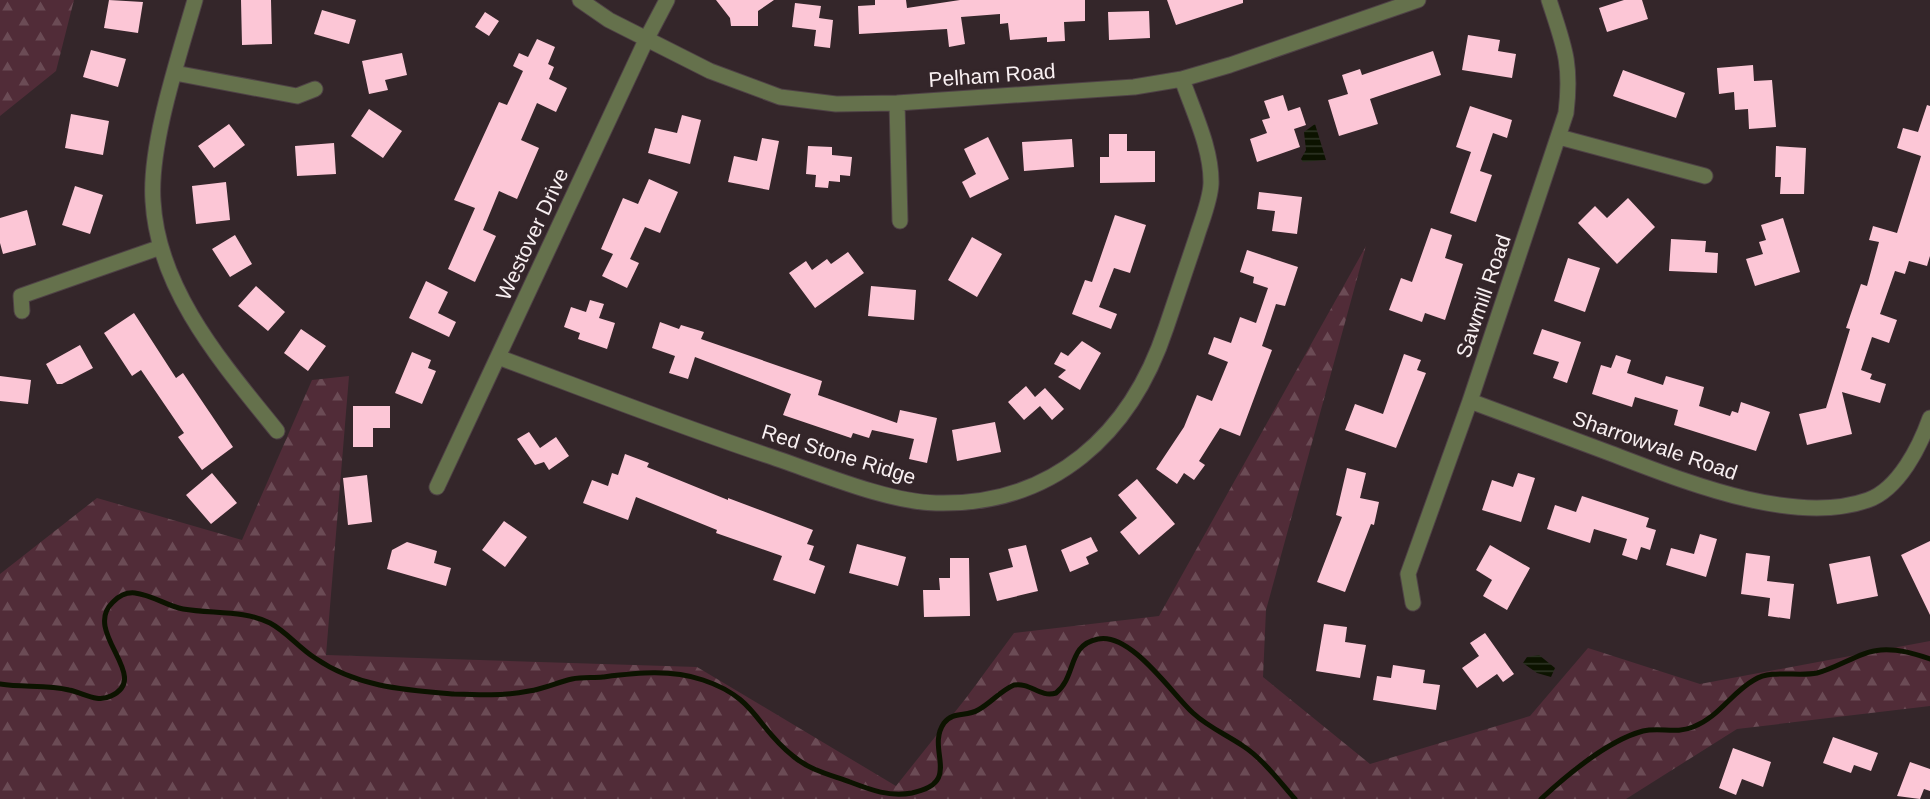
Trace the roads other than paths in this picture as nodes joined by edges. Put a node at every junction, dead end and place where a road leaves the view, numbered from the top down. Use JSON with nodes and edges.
{"nodes":[{"id":1,"x":195,"y":0,"type":"edge"},
{"id":2,"x":580,"y":0,"type":"edge"},
{"id":3,"x":667,"y":0,"type":"edge"},
{"id":4,"x":1418,"y":0,"type":"edge"},
{"id":5,"x":1549,"y":0,"type":"edge"},
{"id":6,"x":647,"y":38,"type":"junction"},
{"id":7,"x":175,"y":73,"type":"junction"},
{"id":8,"x":1182,"y":79,"type":"junction"},
{"id":9,"x":315,"y":89,"type":"dead end"},
{"id":10,"x":897,"y":103,"type":"junction"},
{"id":11,"x":1559,"y":137,"type":"junction"},
{"id":12,"x":1705,"y":176,"type":"dead end"},
{"id":13,"x":900,"y":221,"type":"dead end"},
{"id":14,"x":161,"y":247,"type":"junction"},
{"id":15,"x":22,"y":311,"type":"dead end"},
{"id":16,"x":498,"y":357,"type":"junction"},
{"id":17,"x":1470,"y":401,"type":"junction"},
{"id":18,"x":1930,"y":418,"type":"edge"},
{"id":19,"x":278,"y":431,"type":"dead end"},
{"id":20,"x":437,"y":487,"type":"dead end"},
{"id":21,"x":1413,"y":603,"type":"dead end"}],
"edges":[{"from":1,"to":7,"type":"street"},
{"from":2,"to":6,"type":"street","name":"Pelham Road"},
{"from":3,"to":6,"type":"street","name":"Westover Drive"},
{"from":4,"to":8,"type":"street","name":"Pelham Road"},
{"from":5,"to":11,"type":"street","name":"Sawmill Road"},
{"from":6,"to":10,"type":"street","name":"Pelham Road"},
{"from":6,"to":16,"type":"street","name":"Westover Drive"},
{"from":7,"to":9,"type":"street"},
{"from":7,"to":14,"type":"street"},
{"from":8,"to":10,"type":"street","name":"Pelham Road"},
{"from":8,"to":16,"type":"street","name":"Red Stone Ridge"},
{"from":10,"to":13,"type":"street"},
{"from":11,"to":12,"type":"street"},
{"from":11,"to":17,"type":"street","name":"Sawmill Road"},
{"from":14,"to":15,"type":"street"},
{"from":14,"to":19,"type":"street"},
{"from":16,"to":20,"type":"street","name":"Westover Drive"},
{"from":17,"to":18,"type":"street","name":"Sharrowvale Road"},
{"from":17,"to":21,"type":"street","name":"Sawmill Road"}]}
